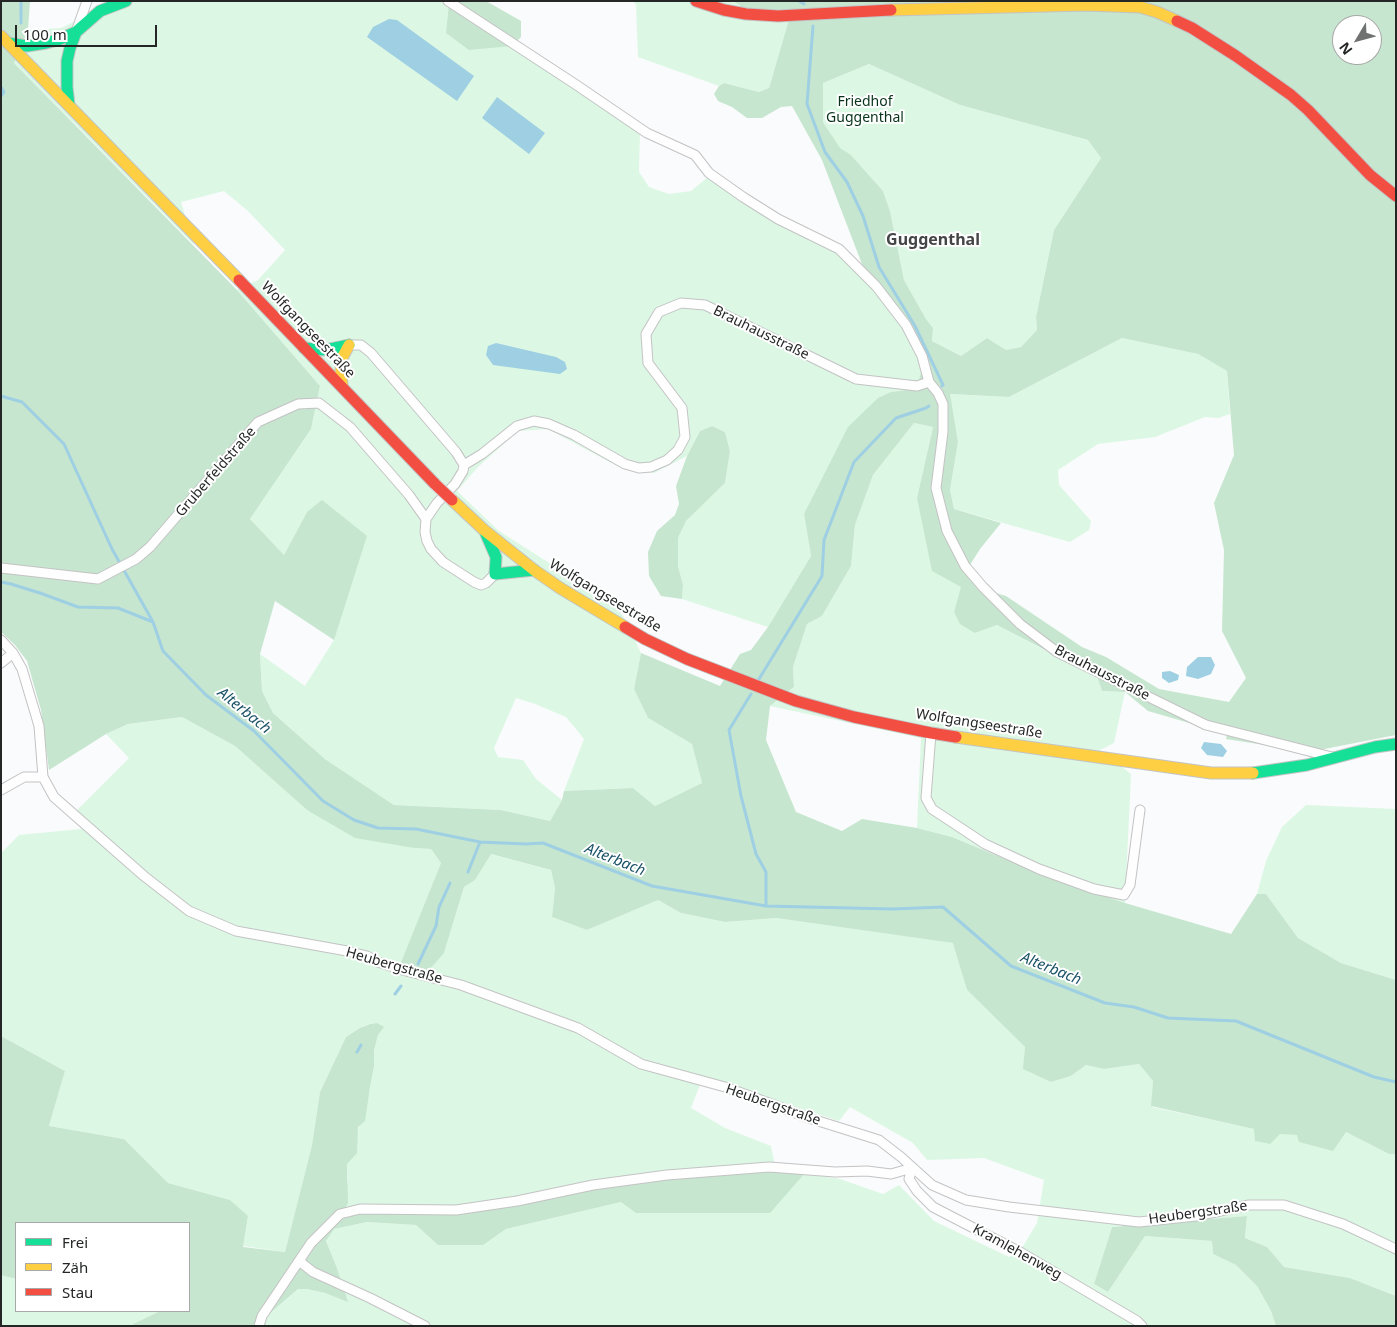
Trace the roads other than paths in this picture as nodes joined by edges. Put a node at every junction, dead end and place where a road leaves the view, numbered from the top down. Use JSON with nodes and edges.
{"nodes":[{"id":1,"x":87,"y":1,"type":"edge"},
{"id":2,"x":126,"y":1,"type":"edge"},
{"id":3,"x":448,"y":1,"type":"edge"},
{"id":4,"x":696,"y":1,"type":"edge"},
{"id":5,"x":76,"y":32,"type":"junction"},
{"id":6,"x":5,"y":39,"type":"edge"},
{"id":7,"x":69,"y":105,"type":"junction"},
{"id":8,"x":1396,"y":196,"type":"edge"},
{"id":9,"x":349,"y":346,"type":"junction"},
{"id":10,"x":304,"y":348,"type":"junction"},
{"id":11,"x":929,"y":382,"type":"junction"},
{"id":12,"x":342,"y":386,"type":"junction"},
{"id":13,"x":464,"y":465,"type":"junction"},
{"id":14,"x":426,"y":519,"type":"junction"},
{"id":15,"x":484,"y":530,"type":"junction"},
{"id":16,"x":1,"y":568,"type":"edge"},
{"id":17,"x":534,"y":570,"type":"junction"},
{"id":18,"x":495,"y":574,"type":"junction"},
{"id":19,"x":1,"y":640,"type":"edge"},
{"id":20,"x":13,"y":653,"type":"junction"},
{"id":21,"x":1,"y":663,"type":"edge"},
{"id":22,"x":931,"y":733,"type":"junction"},
{"id":23,"x":1396,"y":744,"type":"edge"},
{"id":24,"x":1335,"y":758,"type":"junction"},
{"id":25,"x":43,"y":777,"type":"junction"},
{"id":26,"x":1,"y":790,"type":"edge"},
{"id":27,"x":1140,"y":810,"type":"dead end"},
{"id":28,"x":912,"y":1168,"type":"junction"},
{"id":29,"x":1396,"y":1249,"type":"edge"},
{"id":30,"x":299,"y":1261,"type":"junction"},
{"id":31,"x":259,"y":1326,"type":"edge"},
{"id":32,"x":425,"y":1326,"type":"edge"},
{"id":33,"x":1142,"y":1326,"type":"edge"}],
"edges":[{"from":1,"to":5,"type":"street"},
{"from":2,"to":5,"type":"main road"},
{"from":3,"to":11,"type":"street","name":"Brauhausstraße"},
{"from":4,"to":8,"type":"main road"},
{"from":5,"to":6,"type":"main road"},
{"from":5,"to":7,"type":"main road"},
{"from":6,"to":7,"type":"main road","name":"Wolfgangseestraße"},
{"from":7,"to":10,"type":"main road","name":"Wolfgangseestraße"},
{"from":9,"to":10,"type":"main road"},
{"from":9,"to":12,"type":"main road"},
{"from":9,"to":13,"type":"street"},
{"from":10,"to":12,"type":"main road","name":"Wolfgangseestraße"},
{"from":11,"to":13,"type":"street","name":"Brauhausstraße"},
{"from":11,"to":24,"type":"street","name":"Brauhausstraße"},
{"from":12,"to":15,"type":"main road","name":"Wolfgangseestraße","bridge":true},
{"from":13,"to":14,"type":"street"},
{"from":14,"to":16,"type":"street","name":"Gruberfeldstraße"},
{"from":14,"to":18,"type":"street","name":"Gruberfeldstraße"},
{"from":15,"to":17,"type":"main road","name":"Wolfgangseestraße"},
{"from":15,"to":18,"type":"main road"},
{"from":17,"to":18,"type":"main road"},
{"from":17,"to":22,"type":"main road","name":"Wolfgangseestraße"},
{"from":19,"to":20,"type":"street","name":"Heubergstraße"},
{"from":20,"to":21,"type":"street"},
{"from":20,"to":25,"type":"street","name":"Heubergstraße"},
{"from":22,"to":24,"type":"main road","name":"Wolfgangseestraße"},
{"from":22,"to":27,"type":"street"},
{"from":23,"to":24,"type":"main road","name":"Wolfgangseestraße"},
{"from":25,"to":26,"type":"street"},
{"from":25,"to":28,"type":"street","name":"Heubergstraße"},
{"from":28,"to":29,"type":"street","name":"Heubergstraße"},
{"from":28,"to":30,"type":"street"},
{"from":28,"to":33,"type":"street","name":"Kramlehenweg"},
{"from":30,"to":31,"type":"street"},
{"from":30,"to":32,"type":"street"}]}
